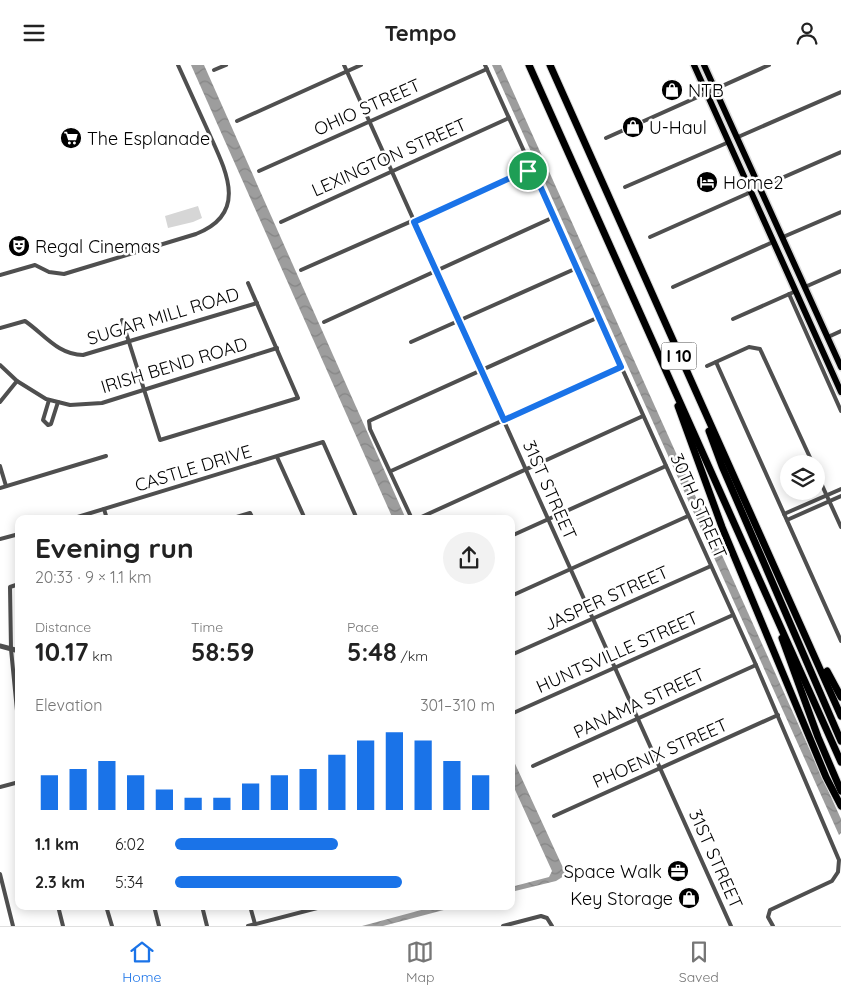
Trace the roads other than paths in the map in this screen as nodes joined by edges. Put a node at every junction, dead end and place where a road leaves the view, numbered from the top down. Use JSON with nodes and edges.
{"nodes":[{"id":1,"x":178,"y":65,"type":"edge"},
{"id":2,"x":226,"y":65,"type":"edge"},
{"id":3,"x":344,"y":65,"type":"edge"},
{"id":4,"x":360,"y":65,"type":"edge"},
{"id":5,"x":529,"y":65,"type":"edge"},
{"id":6,"x":550,"y":65,"type":"edge"},
{"id":7,"x":694,"y":65,"type":"edge"},
{"id":8,"x":704,"y":65,"type":"edge"},
{"id":9,"x":769,"y":65,"type":"edge"},
{"id":10,"x":486,"y":67,"type":"edge"},
{"id":11,"x":214,"y":70,"type":"dead end"},
{"id":12,"x":346,"y":71,"type":"junction"},
{"id":13,"x":715,"y":89,"type":"junction"},
{"id":14,"x":841,"y":92,"type":"edge"},
{"id":15,"x":706,"y":93,"type":"junction"},
{"id":16,"x":509,"y":118,"type":"junction"},
{"id":17,"x":237,"y":121,"type":"dead end"},
{"id":18,"x":369,"y":122,"type":"junction"},
{"id":19,"x":738,"y":137,"type":"junction"},
{"id":20,"x":606,"y":138,"type":"dead end"},
{"id":21,"x":730,"y":145,"type":"junction"},
{"id":22,"x":744,"y":150,"type":"junction"},
{"id":23,"x":841,"y":152,"type":"edge"},
{"id":24,"x":739,"y":165,"type":"junction"},
{"id":25,"x":750,"y":166,"type":"junction"},
{"id":26,"x":532,"y":168,"type":"junction"},
{"id":27,"x":258,"y":171,"type":"dead end"},
{"id":28,"x":391,"y":172,"type":"junction"},
{"id":29,"x":625,"y":187,"type":"dead end"},
{"id":30,"x":761,"y":187,"type":"junction"},
{"id":31,"x":751,"y":192,"type":"junction"},
{"id":32,"x":841,"y":212,"type":"edge"},
{"id":33,"x":761,"y":216,"type":"junction"},
{"id":34,"x":554,"y":217,"type":"junction"},
{"id":35,"x":281,"y":221,"type":"dead end"},
{"id":36,"x":414,"y":222,"type":"junction"},
{"id":37,"x":650,"y":237,"type":"dead end"},
{"id":38,"x":783,"y":237,"type":"junction"},
{"id":39,"x":773,"y":242,"type":"junction"},
{"id":40,"x":788,"y":249,"type":"junction"},
{"id":41,"x":577,"y":268,"type":"junction"},
{"id":42,"x":301,"y":270,"type":"dead end"},
{"id":43,"x":436,"y":271,"type":"junction"},
{"id":44,"x":841,"y":271,"type":"edge"},
{"id":45,"x":0,"y":275,"type":"edge"},
{"id":46,"x":248,"y":283,"type":"dead end"},
{"id":47,"x":673,"y":287,"type":"dead end"},
{"id":48,"x":805,"y":287,"type":"junction"},
{"id":49,"x":789,"y":295,"type":"junction"},
{"id":50,"x":797,"y":295,"type":"junction"},
{"id":51,"x":257,"y":303,"type":"junction"},
{"id":52,"x":599,"y":317,"type":"junction"},
{"id":53,"x":732,"y":319,"type":"dead end"},
{"id":54,"x":122,"y":320,"type":"dead end"},
{"id":55,"x":458,"y":321,"type":"junction"},
{"id":56,"x":324,"y":322,"type":"dead end"},
{"id":57,"x":0,"y":328,"type":"edge"},
{"id":58,"x":824,"y":330,"type":"junction"},
{"id":59,"x":841,"y":331,"type":"edge"},
{"id":60,"x":828,"y":337,"type":"junction"},
{"id":61,"x":128,"y":341,"type":"junction"},
{"id":62,"x":411,"y":342,"type":"dead end"},
{"id":63,"x":277,"y":348,"type":"junction"},
{"id":64,"x":716,"y":361,"type":"junction"},
{"id":65,"x":0,"y":365,"type":"edge"},
{"id":66,"x":707,"y":366,"type":"dead end"},
{"id":67,"x":621,"y":367,"type":"junction"},
{"id":68,"x":841,"y":367,"type":"edge"},
{"id":69,"x":481,"y":370,"type":"junction"},
{"id":70,"x":668,"y":372,"type":"junction"},
{"id":71,"x":688,"y":375,"type":"junction"},
{"id":72,"x":17,"y":381,"type":"junction"},
{"id":73,"x":144,"y":390,"type":"junction"},
{"id":74,"x":841,"y":392,"type":"edge"},
{"id":75,"x":49,"y":400,"type":"junction"},
{"id":76,"x":0,"y":402,"type":"edge"},
{"id":77,"x":58,"y":402,"type":"junction"},
{"id":78,"x":841,"y":411,"type":"edge"},
{"id":79,"x":643,"y":415,"type":"junction"},
{"id":80,"x":504,"y":420,"type":"junction"},
{"id":81,"x":809,"y":455,"type":"edge"},
{"id":82,"x":106,"y":456,"type":"dead end"},
{"id":83,"x":277,"y":457,"type":"junction"},
{"id":84,"x":0,"y":466,"type":"edge"},
{"id":85,"x":666,"y":466,"type":"junction"},
{"id":86,"x":526,"y":470,"type":"junction"},
{"id":87,"x":391,"y":471,"type":"junction"},
{"id":88,"x":6,"y":486,"type":"junction"},
{"id":89,"x":0,"y":488,"type":"edge"},
{"id":90,"x":841,"y":489,"type":"edge"},
{"id":91,"x":825,"y":491,"type":"edge"},
{"id":92,"x":827,"y":495,"type":"junction"},
{"id":93,"x":841,"y":496,"type":"edge"},
{"id":94,"x":829,"y":501,"type":"junction"},
{"id":95,"x":104,"y":509,"type":"junction"},
{"id":96,"x":784,"y":514,"type":"junction"},
{"id":97,"x":84,"y":515,"type":"edge"},
{"id":98,"x":106,"y":515,"type":"edge"},
{"id":99,"x":303,"y":515,"type":"edge"},
{"id":100,"x":355,"y":515,"type":"edge"},
{"id":101,"x":410,"y":515,"type":"edge"},
{"id":102,"x":426,"y":515,"type":"edge"},
{"id":103,"x":688,"y":516,"type":"junction"},
{"id":104,"x":548,"y":519,"type":"junction"},
{"id":105,"x":787,"y":520,"type":"junction"},
{"id":106,"x":841,"y":527,"type":"edge"},
{"id":107,"x":515,"y":534,"type":"edge"},
{"id":108,"x":15,"y":535,"type":"edge"},
{"id":109,"x":0,"y":539,"type":"edge"},
{"id":110,"x":711,"y":566,"type":"junction"},
{"id":111,"x":571,"y":569,"type":"junction"},
{"id":112,"x":15,"y":585,"type":"edge"},
{"id":113,"x":515,"y":594,"type":"edge"},
{"id":114,"x":775,"y":613,"type":"junction"},
{"id":115,"x":733,"y":615,"type":"junction"},
{"id":116,"x":594,"y":619,"type":"junction"},
{"id":117,"x":841,"y":641,"type":"edge"},
{"id":118,"x":0,"y":646,"type":"edge"},
{"id":119,"x":11,"y":649,"type":"junction"},
{"id":120,"x":15,"y":650,"type":"edge"},
{"id":121,"x":515,"y":653,"type":"edge"},
{"id":122,"x":816,"y":658,"type":"junction"},
{"id":123,"x":756,"y":665,"type":"junction"},
{"id":124,"x":616,"y":668,"type":"junction"},
{"id":125,"x":15,"y":690,"type":"edge"},
{"id":126,"x":841,"y":697,"type":"edge"},
{"id":127,"x":515,"y":712,"type":"edge"},
{"id":128,"x":778,"y":715,"type":"junction"},
{"id":129,"x":841,"y":716,"type":"edge"},
{"id":130,"x":638,"y":717,"type":"junction"},
{"id":131,"x":841,"y":741,"type":"edge"},
{"id":132,"x":841,"y":762,"type":"edge"},
{"id":133,"x":533,"y":766,"type":"dead end"},
{"id":134,"x":660,"y":768,"type":"junction"},
{"id":135,"x":15,"y":783,"type":"edge"},
{"id":136,"x":0,"y":787,"type":"edge"},
{"id":137,"x":841,"y":791,"type":"edge"},
{"id":138,"x":841,"y":806,"type":"edge"},
{"id":139,"x":554,"y":816,"type":"dead end"},
{"id":140,"x":0,"y":874,"type":"edge"},
{"id":141,"x":59,"y":910,"type":"edge"},
{"id":142,"x":107,"y":910,"type":"edge"},
{"id":143,"x":155,"y":910,"type":"edge"},
{"id":144,"x":203,"y":910,"type":"edge"},
{"id":145,"x":251,"y":910,"type":"edge"},
{"id":146,"x":310,"y":910,"type":"edge"},
{"id":147,"x":255,"y":925,"type":"junction"},
{"id":148,"x":14,"y":926,"type":"edge"},
{"id":149,"x":63,"y":926,"type":"edge"},
{"id":150,"x":112,"y":926,"type":"edge"},
{"id":151,"x":160,"y":926,"type":"edge"},
{"id":152,"x":207,"y":926,"type":"edge"},
{"id":153,"x":248,"y":926,"type":"edge"},
{"id":154,"x":503,"y":926,"type":"edge"},
{"id":155,"x":552,"y":926,"type":"edge"},
{"id":156,"x":731,"y":926,"type":"edge"},
{"id":157,"x":772,"y":926,"type":"edge"}],
"edges":[{"from":1,"to":45,"type":"street"},
{"from":2,"to":11,"type":"street"},
{"from":3,"to":12,"type":"street","name":"31ST STREET"},
{"from":4,"to":12,"type":"street"},
{"from":5,"to":70,"type":"highway","number":"I 10"},
{"from":6,"to":71,"type":"highway","number":"I 10"},
{"from":7,"to":15,"type":"main road"},
{"from":8,"to":13,"type":"main road"},
{"from":9,"to":13,"type":"street"},
{"from":10,"to":16,"type":"street","name":"30TH STREET"},
{"from":10,"to":18,"type":"street","name":"OHIO STREET"},
{"from":12,"to":17,"type":"street"},
{"from":12,"to":18,"type":"street","name":"31ST STREET"},
{"from":13,"to":15,"type":"street"},
{"from":13,"to":19,"type":"main road"},
{"from":14,"to":19,"type":"street"},
{"from":15,"to":20,"type":"street"},
{"from":15,"to":21,"type":"main road"},
{"from":16,"to":26,"type":"street","name":"30TH STREET"},
{"from":16,"to":28,"type":"street","name":"LEXINGTON STREET"},
{"from":18,"to":27,"type":"street","name":"OHIO STREET"},
{"from":18,"to":28,"type":"street","name":"31ST STREET"},
{"from":19,"to":22,"type":"main road"},
{"from":21,"to":22,"type":"main road"},
{"from":21,"to":24,"type":"main road"},
{"from":21,"to":29,"type":"street"},
{"from":22,"to":25,"type":"main road"},
{"from":23,"to":30,"type":"street"},
{"from":24,"to":25,"type":"main road"},
{"from":24,"to":31,"type":"main road"},
{"from":25,"to":30,"type":"main road"},
{"from":26,"to":34,"type":"street","name":"30TH STREET"},
{"from":26,"to":36,"type":"street"},
{"from":28,"to":35,"type":"street","name":"LEXINGTON STREET"},
{"from":28,"to":36,"type":"street","name":"31ST STREET"},
{"from":30,"to":38,"type":"main road"},
{"from":31,"to":33,"type":"main road"},
{"from":31,"to":37,"type":"street"},
{"from":32,"to":38,"type":"street"},
{"from":33,"to":39,"type":"main road"},
{"from":33,"to":40,"type":"main road"},
{"from":34,"to":41,"type":"street","name":"30TH STREET"},
{"from":34,"to":43,"type":"street"},
{"from":36,"to":42,"type":"street"},
{"from":36,"to":43,"type":"street","name":"31ST STREET"},
{"from":38,"to":40,"type":"main road"},
{"from":39,"to":47,"type":"street"},
{"from":39,"to":50,"type":"main road"},
{"from":40,"to":48,"type":"main road"},
{"from":41,"to":52,"type":"street","name":"30TH STREET"},
{"from":41,"to":55,"type":"street"},
{"from":43,"to":55,"type":"street","name":"31ST STREET"},
{"from":43,"to":56,"type":"street"},
{"from":44,"to":48,"type":"street"},
{"from":46,"to":51,"type":"street"},
{"from":48,"to":58,"type":"main road"},
{"from":49,"to":50,"type":"street"},
{"from":49,"to":53,"type":"street"},
{"from":49,"to":78,"type":"street"},
{"from":50,"to":58,"type":"main road"},
{"from":50,"to":74,"type":"main road"},
{"from":51,"to":61,"type":"street","name":"SUGAR MILL ROAD"},
{"from":51,"to":63,"type":"street"},
{"from":52,"to":67,"type":"street","name":"30TH STREET"},
{"from":52,"to":69,"type":"street"},
{"from":54,"to":61,"type":"street"},
{"from":55,"to":62,"type":"street"},
{"from":55,"to":69,"type":"street","name":"31ST STREET"},
{"from":57,"to":61,"type":"street","name":"SUGAR MILL ROAD"},
{"from":58,"to":60,"type":"main road"},
{"from":59,"to":60,"type":"street"},
{"from":60,"to":68,"type":"main road"},
{"from":61,"to":73,"type":"street"},
{"from":63,"to":73,"type":"street","name":"IRISH BEND ROAD"},
{"from":63,"to":73,"type":"street"},
{"from":64,"to":66,"type":"street"},
{"from":64,"to":81,"type":"street"},
{"from":64,"to":96,"type":"street"},
{"from":65,"to":72,"type":"street","name":"IRISH BEND ROAD"},
{"from":67,"to":79,"type":"street","name":"30TH STREET"},
{"from":67,"to":80,"type":"street"},
{"from":69,"to":80,"type":"street","name":"31ST STREET"},
{"from":69,"to":87,"type":"street"},
{"from":70,"to":114,"type":"highway","number":"I 10"},
{"from":70,"to":138,"type":"highway"},
{"from":71,"to":122,"type":"highway","number":"I 10"},
{"from":71,"to":131,"type":"highway"},
{"from":72,"to":75,"type":"street","name":"IRISH BEND ROAD"},
{"from":72,"to":76,"type":"street"},
{"from":73,"to":77,"type":"street","name":"IRISH BEND ROAD"},
{"from":75,"to":77,"type":"street","name":"IRISH BEND ROAD"},
{"from":75,"to":77,"type":"street"},
{"from":79,"to":85,"type":"street","name":"30TH STREET"},
{"from":79,"to":86,"type":"street"},
{"from":80,"to":86,"type":"street","name":"31ST STREET"},
{"from":80,"to":87,"type":"street"},
{"from":82,"to":88,"type":"street"},
{"from":83,"to":95,"type":"street","name":"CASTLE DRIVE"},
{"from":83,"to":99,"type":"street"},
{"from":83,"to":100,"type":"street","name":"CASTLE DRIVE"},
{"from":84,"to":88,"type":"street"},
{"from":85,"to":103,"type":"street","name":"30TH STREET"},
{"from":85,"to":104,"type":"street"},
{"from":86,"to":102,"type":"street"},
{"from":86,"to":104,"type":"street","name":"31ST STREET"},
{"from":87,"to":101,"type":"street"},
{"from":88,"to":89,"type":"street"},
{"from":90,"to":92,"type":"street"},
{"from":91,"to":92,"type":"street"},
{"from":92,"to":94,"type":"street"},
{"from":92,"to":96,"type":"street"},
{"from":93,"to":94,"type":"street"},
{"from":94,"to":105,"type":"street"},
{"from":94,"to":106,"type":"street"},
{"from":95,"to":97,"type":"street","name":"CASTLE DRIVE"},
{"from":95,"to":98,"type":"street"},
{"from":96,"to":105,"type":"street"},
{"from":103,"to":110,"type":"street","name":"30TH STREET"},
{"from":103,"to":111,"type":"street"},
{"from":104,"to":107,"type":"street"},
{"from":104,"to":111,"type":"street","name":"31ST STREET"},
{"from":105,"to":117,"type":"street"},
{"from":108,"to":109,"type":"street"},
{"from":110,"to":115,"type":"street","name":"30TH STREET"},
{"from":110,"to":116,"type":"street","name":"JASPER STREET"},
{"from":111,"to":113,"type":"street"},
{"from":111,"to":116,"type":"street","name":"31ST STREET"},
{"from":112,"to":119,"type":"street"},
{"from":114,"to":132,"type":"highway","number":"I 10"},
{"from":114,"to":137,"type":"highway"},
{"from":115,"to":123,"type":"street","name":"30TH STREET"},
{"from":115,"to":124,"type":"street","name":"HUNTSVILLE STREET"},
{"from":116,"to":121,"type":"street","name":"JASPER STREET"},
{"from":116,"to":124,"type":"street","name":"31ST STREET"},
{"from":118,"to":119,"type":"street"},
{"from":119,"to":120,"type":"street"},
{"from":119,"to":125,"type":"street"},
{"from":122,"to":126,"type":"highway"},
{"from":122,"to":129,"type":"highway","number":"I 10"},
{"from":123,"to":128,"type":"street","name":"30TH STREET"},
{"from":123,"to":130,"type":"street","name":"PANAMA STREET"},
{"from":124,"to":127,"type":"street","name":"HUNTSVILLE STREET"},
{"from":124,"to":130,"type":"street","name":"31ST STREET"},
{"from":128,"to":134,"type":"street","name":"PHOENIX STREET"},
{"from":128,"to":157,"type":"street","name":"30TH STREET"},
{"from":130,"to":133,"type":"street","name":"PANAMA STREET"},
{"from":130,"to":134,"type":"street","name":"31ST STREET"},
{"from":134,"to":139,"type":"street","name":"PHOENIX STREET"},
{"from":134,"to":156,"type":"street","name":"31ST STREET"},
{"from":135,"to":136,"type":"street"},
{"from":140,"to":148,"type":"street"},
{"from":141,"to":149,"type":"street"},
{"from":142,"to":150,"type":"street"},
{"from":143,"to":151,"type":"street"},
{"from":144,"to":152,"type":"street"},
{"from":145,"to":147,"type":"street"},
{"from":146,"to":147,"type":"street"},
{"from":147,"to":153,"type":"street"},
{"from":154,"to":155,"type":"street"}]}
